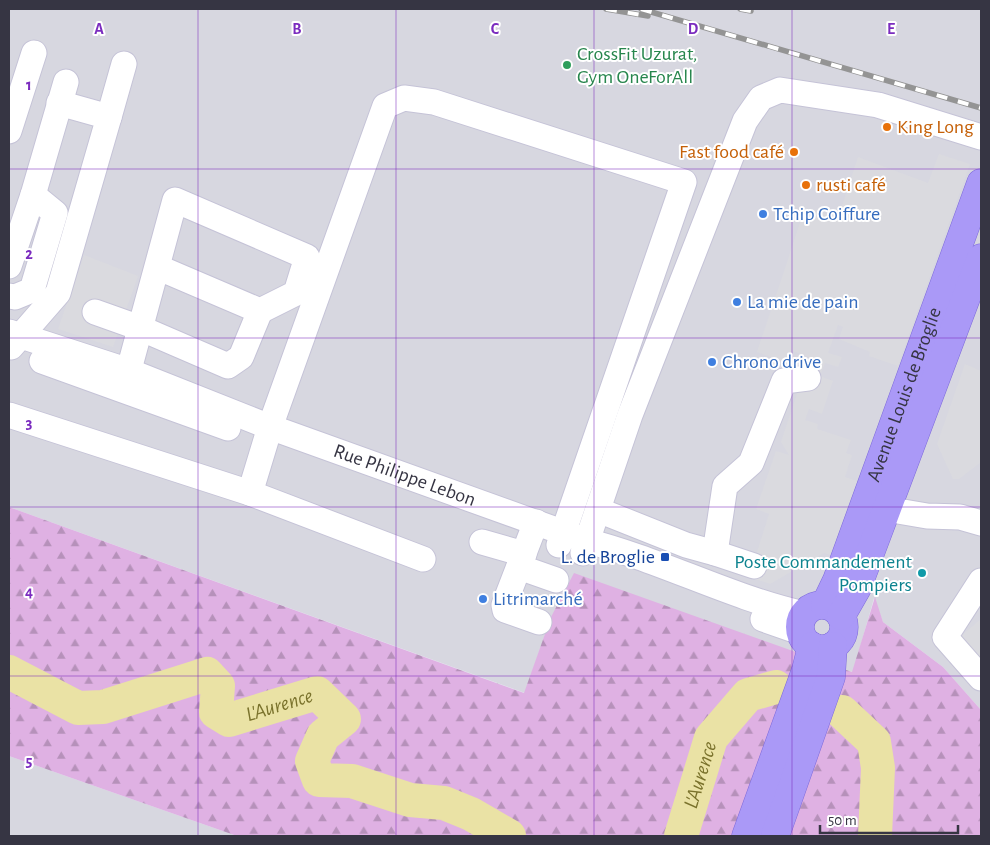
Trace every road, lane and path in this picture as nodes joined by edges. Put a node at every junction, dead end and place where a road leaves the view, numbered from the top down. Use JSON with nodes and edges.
{"nodes":[{"id":1,"x":34,"y":53,"type":"dead end"},
{"id":2,"x":124,"y":64,"type":"dead end"},
{"id":3,"x":109,"y":117,"type":"junction"},
{"id":4,"x":9,"y":131,"type":"edge"},
{"id":5,"x":981,"y":137,"type":"edge"},
{"id":6,"x":981,"y":183,"type":"edge"},
{"id":7,"x":33,"y":195,"type":"junction"},
{"id":8,"x":981,"y":258,"type":"edge"},
{"id":9,"x":9,"y":266,"type":"edge"},
{"id":10,"x":157,"y":267,"type":"junction"},
{"id":11,"x":9,"y":296,"type":"edge"},
{"id":12,"x":260,"y":311,"type":"junction"},
{"id":13,"x":95,"y":312,"type":"dead end"},
{"id":14,"x":140,"y":328,"type":"junction"},
{"id":15,"x":12,"y":342,"type":"edge"},
{"id":16,"x":808,"y":378,"type":"dead end"},
{"id":17,"x":126,"y":381,"type":"junction"},
{"id":18,"x":9,"y":415,"type":"edge"},
{"id":19,"x":268,"y":434,"type":"junction"},
{"id":20,"x":250,"y":493,"type":"junction"},
{"id":21,"x":886,"y":509,"type":"junction"},
{"id":22,"x":598,"y":510,"type":"junction"},
{"id":23,"x":981,"y":522,"type":"edge"},
{"id":24,"x":482,"y":542,"type":"dead end"},
{"id":25,"x":573,"y":543,"type":"junction"},
{"id":26,"x":528,"y":545,"type":"junction"},
{"id":27,"x":715,"y":553,"type":"junction"},
{"id":28,"x":423,"y":560,"type":"dead end"},
{"id":29,"x":754,"y":566,"type":"dead end"},
{"id":30,"x":556,"y":580,"type":"dead end"},
{"id":31,"x":981,"y":580,"type":"edge"},
{"id":32,"x":539,"y":622,"type":"dead end"},
{"id":33,"x":819,"y":627,"type":"junction"},
{"id":34,"x":981,"y":678,"type":"edge"},
{"id":35,"x":746,"y":836,"type":"edge"},
{"id":36,"x":775,"y":836,"type":"edge"}],
"edges":[{"from":1,"to":4,"type":"street"},
{"from":2,"to":3,"type":"street"},
{"from":3,"to":7,"type":"street"},
{"from":3,"to":15,"type":"street"},
{"from":5,"to":22,"type":"street"},
{"from":6,"to":33,"type":"main road","name":"Avenue Louis de Broglie"},
{"from":7,"to":9,"type":"street"},
{"from":7,"to":11,"type":"street"},
{"from":8,"to":21,"type":"main road","name":"Avenue Louis de Broglie"},
{"from":10,"to":12,"type":"street"},
{"from":10,"to":12,"type":"street"},
{"from":10,"to":14,"type":"street"},
{"from":12,"to":14,"type":"street"},
{"from":13,"to":14,"type":"street"},
{"from":14,"to":17,"type":"street"},
{"from":15,"to":17,"type":"street","name":"Rue Philippe Lebon"},
{"from":16,"to":27,"type":"street"},
{"from":17,"to":19,"type":"street","name":"Rue Philippe Lebon"},
{"from":18,"to":20,"type":"street"},
{"from":19,"to":20,"type":"street"},
{"from":19,"to":25,"type":"street"},
{"from":19,"to":26,"type":"street","name":"Rue Philippe Lebon"},
{"from":20,"to":28,"type":"street"},
{"from":21,"to":23,"type":"street"},
{"from":21,"to":33,"type":"main road","name":"Avenue Louis de Broglie"},
{"from":22,"to":25,"type":"street"},
{"from":22,"to":27,"type":"street"},
{"from":24,"to":26,"type":"street"},
{"from":25,"to":26,"type":"street","name":"Rue Philippe Lebon"},
{"from":25,"to":33,"type":"street","name":"Rue Philippe Lebon"},
{"from":26,"to":30,"type":"street"},
{"from":26,"to":32,"type":"street"},
{"from":27,"to":29,"type":"street"},
{"from":31,"to":34,"type":"street"},
{"from":33,"to":35,"type":"main road","name":"Avenue Louis de Broglie"},
{"from":33,"to":36,"type":"main road","name":"Avenue Louis de Broglie"}]}
